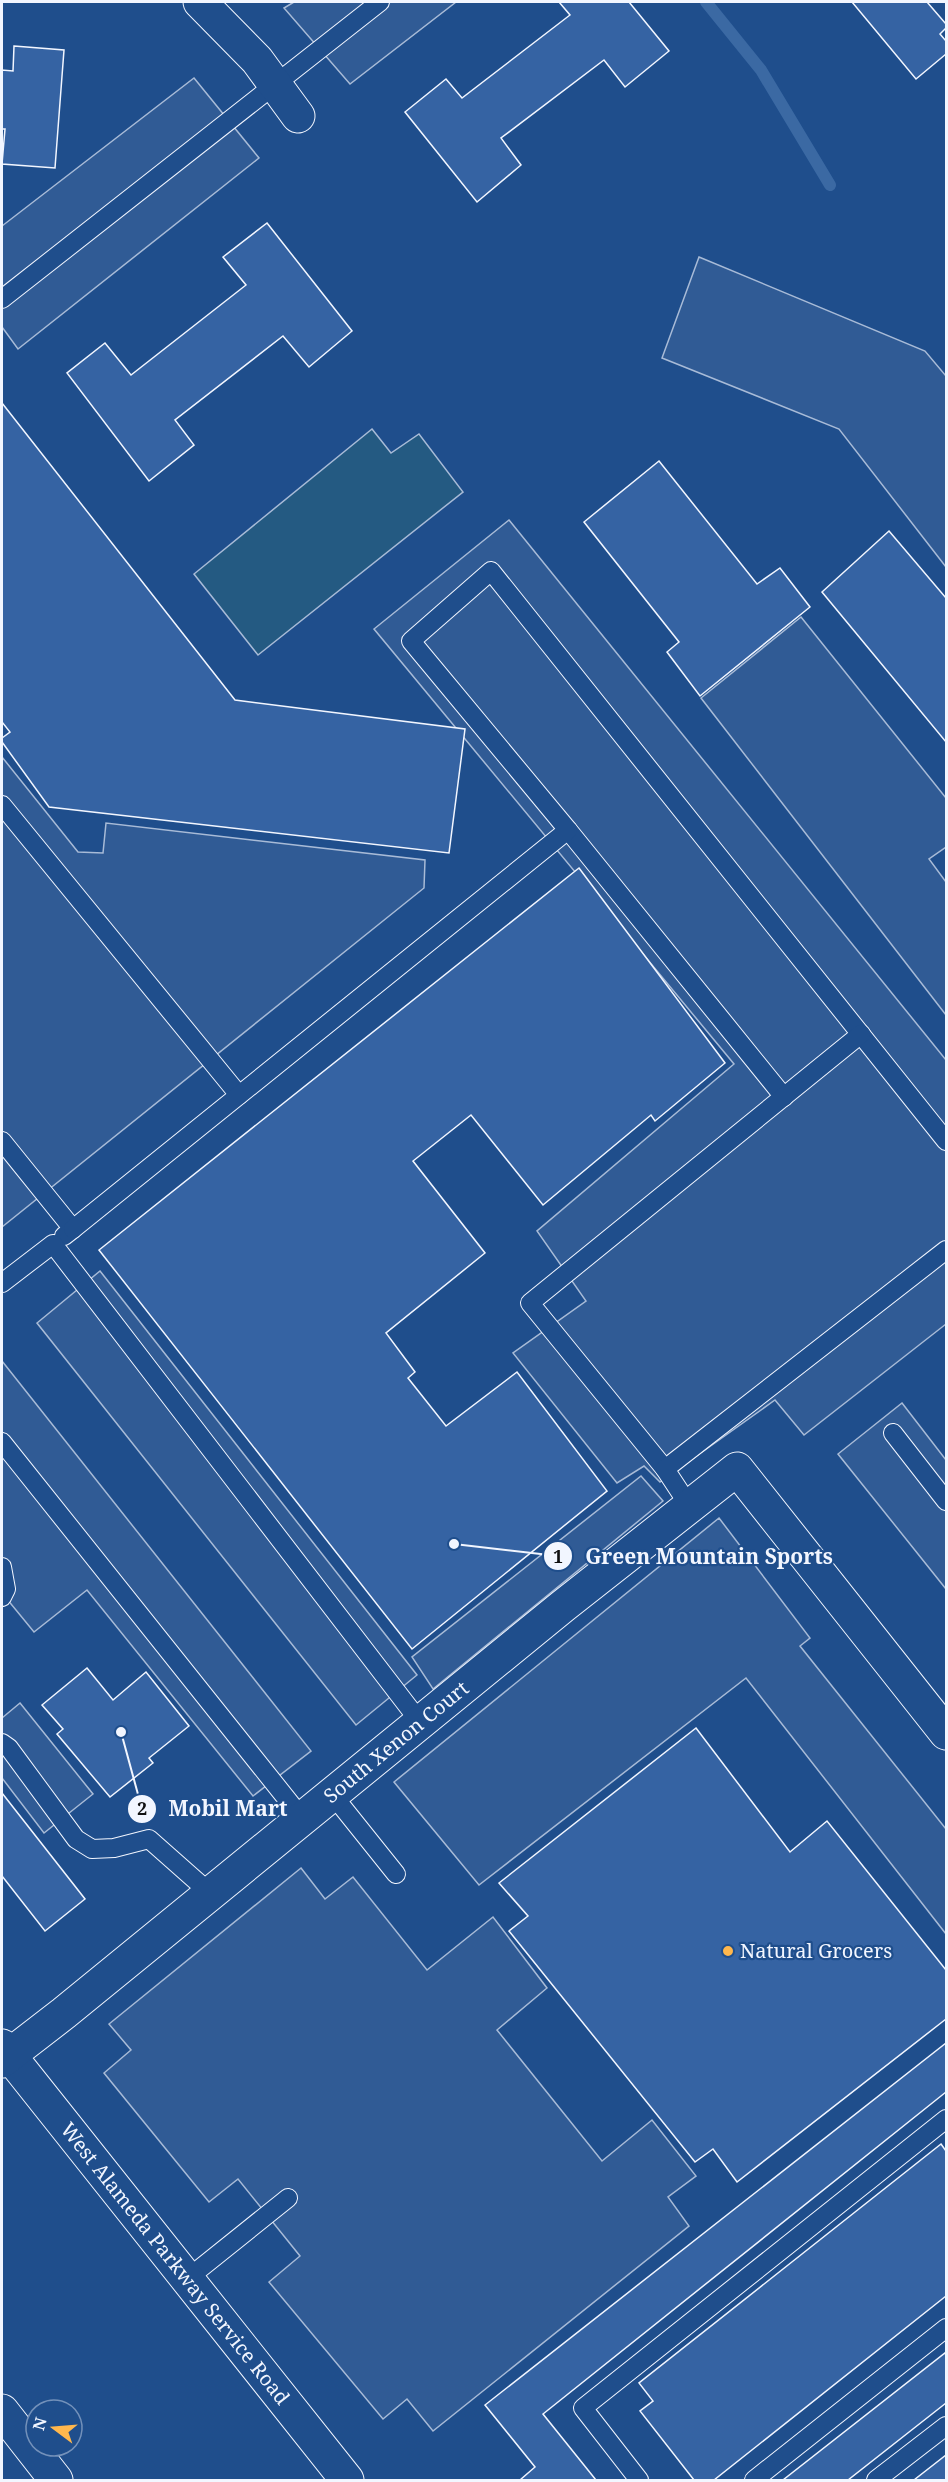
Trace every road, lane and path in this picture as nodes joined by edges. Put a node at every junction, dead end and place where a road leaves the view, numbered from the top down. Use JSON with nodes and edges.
{"nodes":[{"id":1,"x":200,"y":2,"type":"edge"},
{"id":2,"x":380,"y":2,"type":"edge"},
{"id":3,"x":274,"y":84,"type":"junction"},
{"id":4,"x":298,"y":116,"type":"dead end"},
{"id":5,"x":2,"y":299,"type":"edge"},
{"id":6,"x":2,"y":805,"type":"edge"},
{"id":7,"x":568,"y":830,"type":"junction"},
{"id":8,"x":861,"y":1034,"type":"junction"},
{"id":9,"x":239,"y":1095,"type":"junction"},
{"id":10,"x":784,"y":1097,"type":"junction"},
{"id":11,"x":2,"y":1141,"type":"edge"},
{"id":12,"x":946,"y":1141,"type":"edge"},
{"id":13,"x":73,"y":1229,"type":"junction"},
{"id":14,"x":53,"y":1245,"type":"junction"},
{"id":15,"x":946,"y":1250,"type":"edge"},
{"id":16,"x":2,"y":1283,"type":"edge"},
{"id":17,"x":893,"y":1432,"type":"dead end"},
{"id":18,"x":2,"y":1443,"type":"edge"},
{"id":19,"x":665,"y":1470,"type":"junction"},
{"id":20,"x":946,"y":1501,"type":"edge"},
{"id":21,"x":690,"y":1507,"type":"junction"},
{"id":22,"x":2,"y":1567,"type":"edge"},
{"id":23,"x":2,"y":1597,"type":"edge"},
{"id":24,"x":420,"y":1722,"type":"junction"},
{"id":25,"x":946,"y":1733,"type":"edge"},
{"id":26,"x":2,"y":1743,"type":"edge"},
{"id":27,"x":332,"y":1794,"type":"junction"},
{"id":28,"x":302,"y":1818,"type":"junction"},
{"id":29,"x":396,"y":1875,"type":"dead end"},
{"id":30,"x":210,"y":1893,"type":"junction"},
{"id":31,"x":4,"y":2054,"type":"edge"},
{"id":32,"x":946,"y":2120,"type":"edge"},
{"id":33,"x":288,"y":2198,"type":"dead end"},
{"id":34,"x":187,"y":2279,"type":"junction"},
{"id":35,"x":946,"y":2328,"type":"edge"},
{"id":36,"x":2,"y":2411,"type":"edge"},
{"id":37,"x":946,"y":2427,"type":"edge"},
{"id":38,"x":56,"y":2481,"type":"edge"},
{"id":39,"x":347,"y":2481,"type":"edge"},
{"id":40,"x":639,"y":2481,"type":"edge"},
{"id":41,"x":754,"y":2481,"type":"edge"},
{"id":42,"x":876,"y":2481,"type":"edge"}],
"edges":[{"from":1,"to":3,"type":"street"},
{"from":2,"to":3,"type":"lane"},
{"from":3,"to":4,"type":"street"},
{"from":3,"to":5,"type":"lane"},
{"from":6,"to":9,"type":"lane"},
{"from":7,"to":8,"type":"lane"},
{"from":7,"to":9,"type":"lane"},
{"from":7,"to":10,"type":"lane"},
{"from":8,"to":10,"type":"lane"},
{"from":8,"to":12,"type":"lane"},
{"from":9,"to":13,"type":"lane"},
{"from":10,"to":19,"type":"lane"},
{"from":11,"to":13,"type":"lane"},
{"from":13,"to":14,"type":"lane"},
{"from":14,"to":16,"type":"lane"},
{"from":14,"to":24,"type":"lane"},
{"from":15,"to":19,"type":"lane"},
{"from":17,"to":20,"type":"lane"},
{"from":18,"to":28,"type":"lane"},
{"from":19,"to":21,"type":"lane"},
{"from":21,"to":24,"type":"street","name":"South Xenon Court"},
{"from":21,"to":25,"type":"street","name":"South Xenon Court"},
{"from":22,"to":23,"type":"lane"},
{"from":24,"to":27,"type":"street","name":"South Xenon Court"},
{"from":26,"to":30,"type":"lane"},
{"from":27,"to":28,"type":"street","name":"South Xenon Court"},
{"from":27,"to":29,"type":"lane"},
{"from":28,"to":30,"type":"street","name":"South Xenon Court"},
{"from":30,"to":31,"type":"street","name":"South Xenon Court"},
{"from":31,"to":34,"type":"street","name":"West Alameda Parkway Service Road"},
{"from":32,"to":40,"type":"lane"},
{"from":33,"to":34,"type":"lane"},
{"from":34,"to":39,"type":"street","name":"West Alameda Parkway Service Road"},
{"from":35,"to":41,"type":"lane"},
{"from":36,"to":38,"type":"street"},
{"from":37,"to":42,"type":"lane"}]}
